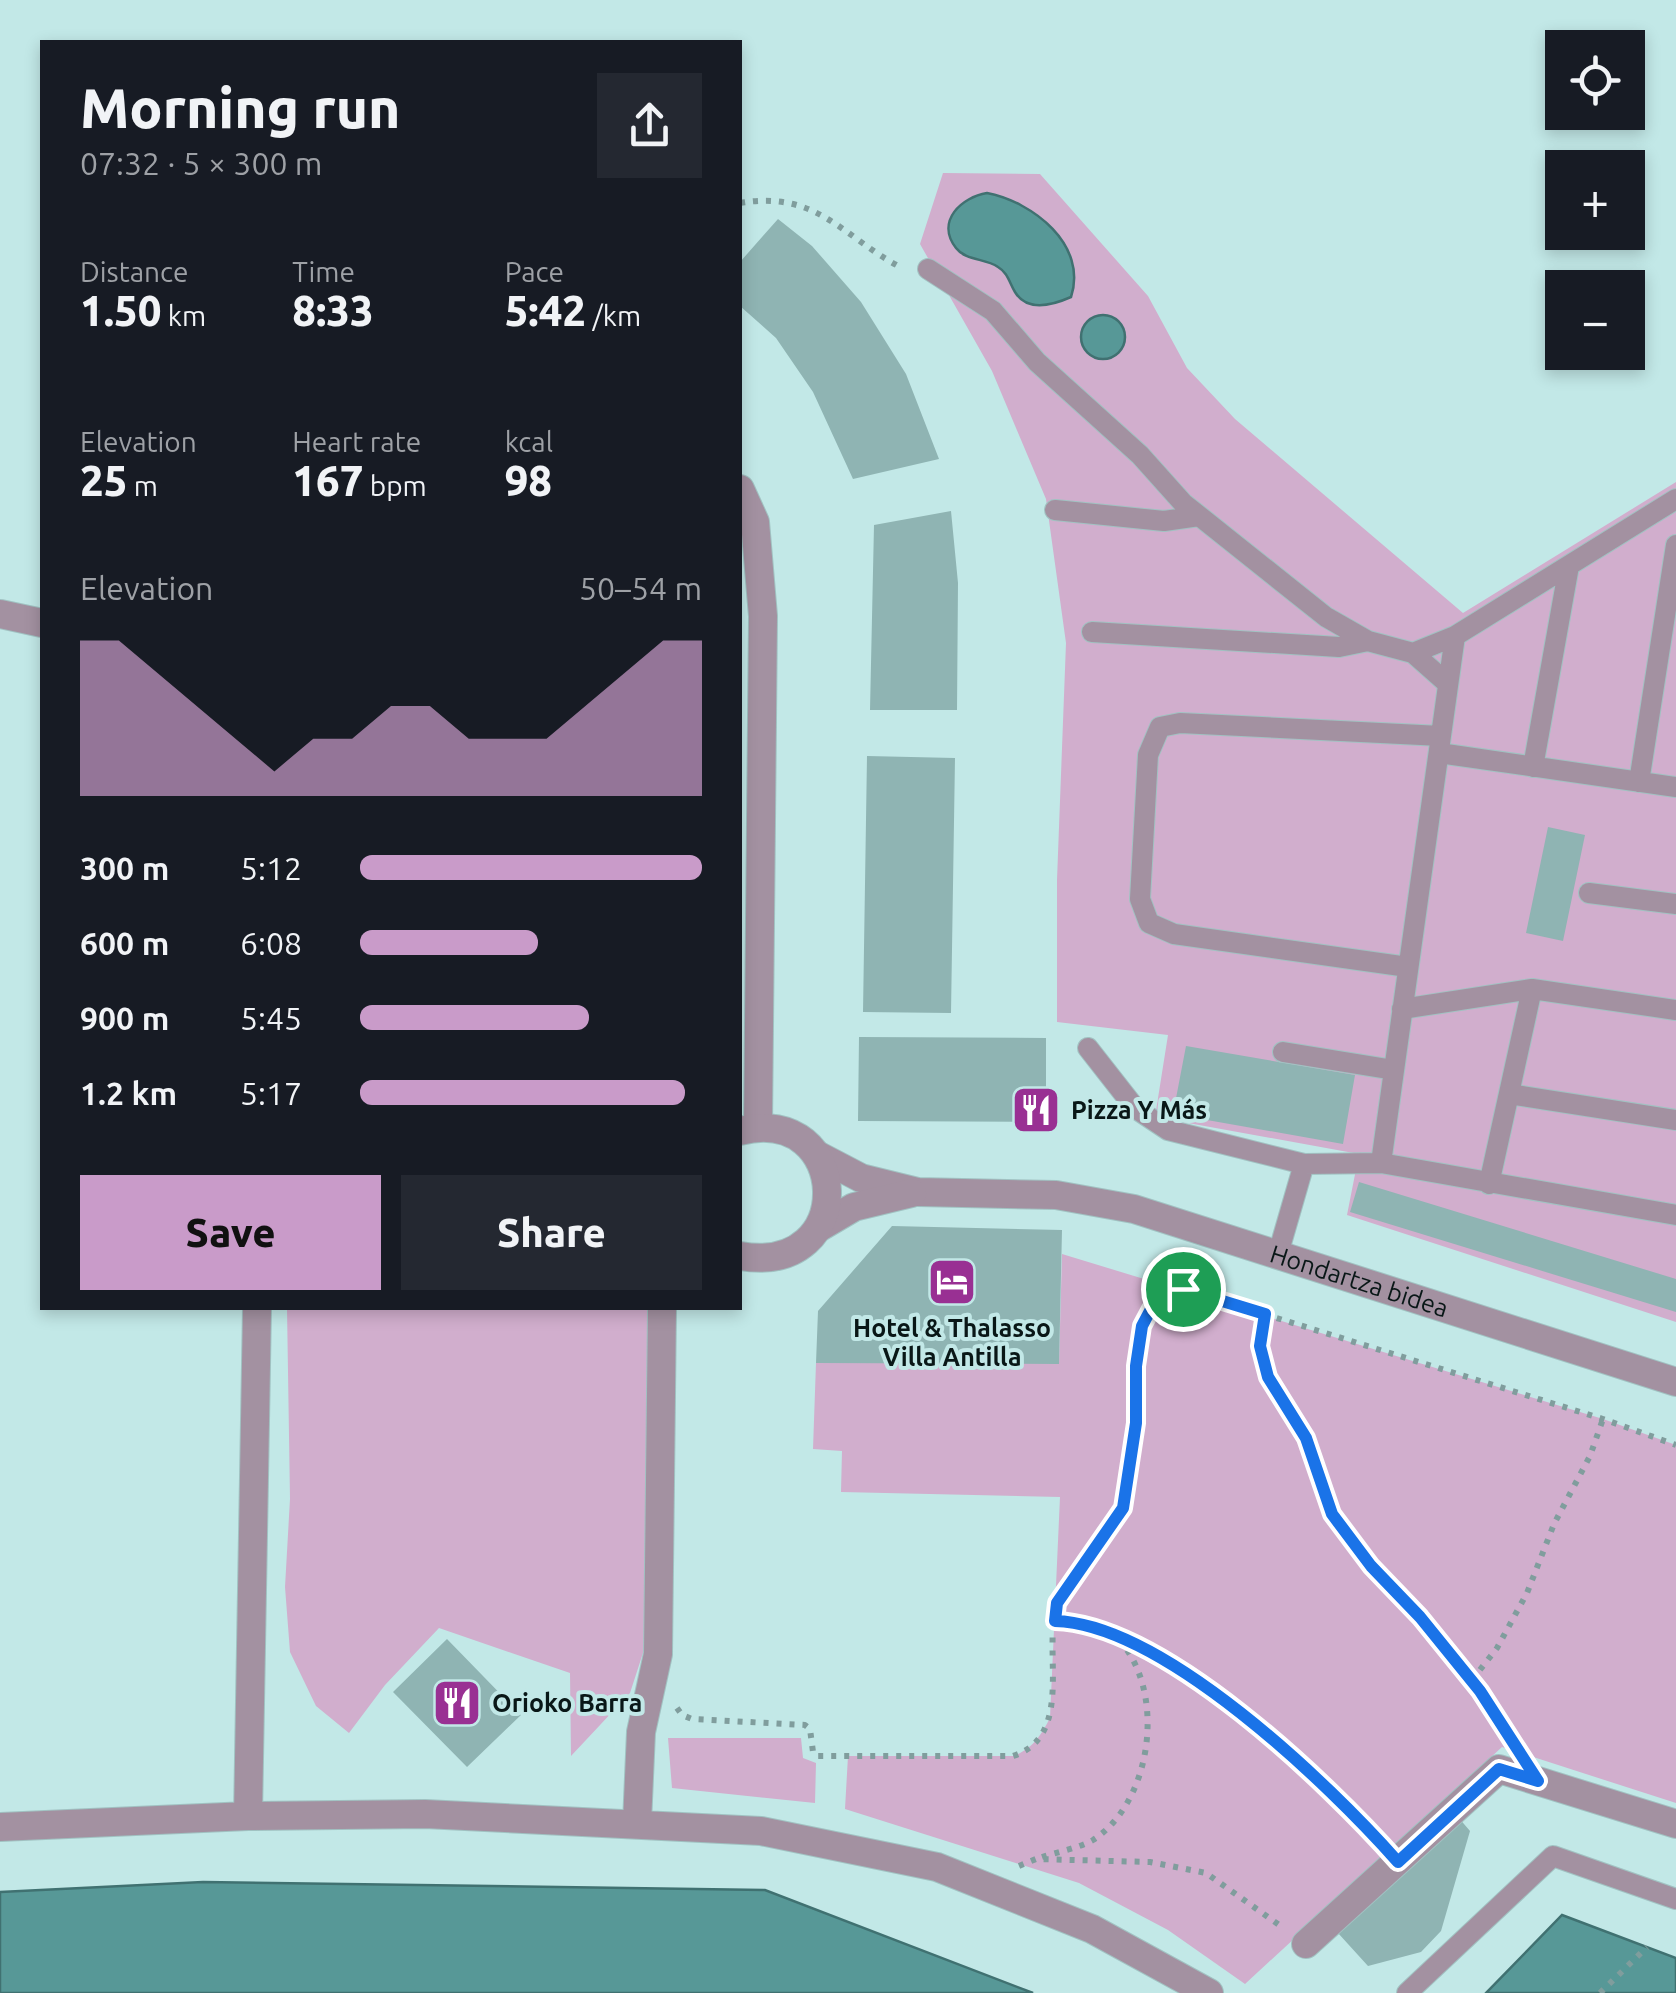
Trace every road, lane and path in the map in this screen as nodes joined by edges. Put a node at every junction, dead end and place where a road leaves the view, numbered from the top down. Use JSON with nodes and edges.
{"nodes":[{"id":1,"x":742,"y":203,"type":"edge"},
{"id":2,"x":928,"y":270,"type":"joint"},
{"id":3,"x":742,"y":493,"type":"edge"},
{"id":4,"x":1676,"y":500,"type":"edge"},
{"id":5,"x":1055,"y":510,"type":"dead end"},
{"id":6,"x":1199,"y":516,"type":"junction"},
{"id":7,"x":1676,"y":545,"type":"edge"},
{"id":8,"x":1568,"y":566,"type":"junction"},
{"id":9,"x":0,"y":614,"type":"edge"},
{"id":10,"x":40,"y":624,"type":"edge"},
{"id":11,"x":1092,"y":632,"type":"dead end"},
{"id":12,"x":1455,"y":636,"type":"junction"},
{"id":13,"x":1368,"y":641,"type":"junction"},
{"id":14,"x":1413,"y":653,"type":"junction"},
{"id":15,"x":1448,"y":684,"type":"junction"},
{"id":16,"x":1440,"y":745,"type":"junction"},
{"id":17,"x":1533,"y":766,"type":"junction"},
{"id":18,"x":1639,"y":782,"type":"junction"},
{"id":19,"x":1676,"y":787,"type":"edge"},
{"id":20,"x":1590,"y":893,"type":"dead end"},
{"id":21,"x":1676,"y":904,"type":"edge"},
{"id":22,"x":1408,"y":967,"type":"junction"},
{"id":23,"x":1532,"y":988,"type":"junction"},
{"id":24,"x":1402,"y":1009,"type":"junction"},
{"id":25,"x":1676,"y":1010,"type":"edge"},
{"id":26,"x":1088,"y":1048,"type":"dead end"},
{"id":27,"x":1283,"y":1052,"type":"dead end"},
{"id":28,"x":1394,"y":1070,"type":"junction"},
{"id":29,"x":1509,"y":1094,"type":"junction"},
{"id":30,"x":1676,"y":1120,"type":"edge"},
{"id":31,"x":749,"y":1129,"type":"edge"},
{"id":32,"x":817,"y":1154,"type":"junction"},
{"id":33,"x":1381,"y":1163,"type":"junction"},
{"id":34,"x":1304,"y":1164,"type":"junction"},
{"id":35,"x":1489,"y":1184,"type":"junction"},
{"id":36,"x":918,"y":1192,"type":"junction"},
{"id":37,"x":1676,"y":1216,"type":"edge"},
{"id":38,"x":820,"y":1226,"type":"junction"},
{"id":39,"x":1278,"y":1254,"type":"junction"},
{"id":40,"x":742,"y":1256,"type":"edge"},
{"id":41,"x":257,"y":1310,"type":"edge"},
{"id":42,"x":662,"y":1310,"type":"edge"},
{"id":43,"x":1265,"y":1314,"type":"junction"},
{"id":44,"x":1676,"y":1382,"type":"edge"},
{"id":45,"x":1603,"y":1419,"type":"junction"},
{"id":46,"x":1676,"y":1445,"type":"edge"},
{"id":47,"x":1055,"y":1621,"type":"junction"},
{"id":48,"x":1112,"y":1633,"type":"junction"},
{"id":49,"x":1472,"y":1680,"type":"junction"},
{"id":50,"x":674,"y":1704,"type":"dead end"},
{"id":51,"x":1538,"y":1781,"type":"junction"},
{"id":52,"x":248,"y":1816,"type":"junction"},
{"id":53,"x":637,"y":1823,"type":"junction"},
{"id":54,"x":1676,"y":1824,"type":"edge"},
{"id":55,"x":0,"y":1827,"type":"edge"},
{"id":56,"x":1036,"y":1859,"type":"junction"},
{"id":57,"x":1398,"y":1862,"type":"junction"},
{"id":58,"x":976,"y":1883,"type":"junction"},
{"id":59,"x":1676,"y":1900,"type":"edge"},
{"id":60,"x":1306,"y":1944,"type":"joint"},
{"id":61,"x":1646,"y":1946,"type":"dead end"},
{"id":62,"x":1209,"y":1993,"type":"edge"},
{"id":63,"x":1408,"y":1993,"type":"edge"},
{"id":64,"x":1600,"y":1993,"type":"edge"}],
"edges":[{"from":1,"to":2,"type":"path"},
{"from":2,"to":6,"type":"lane"},
{"from":3,"to":31,"type":"street"},
{"from":4,"to":8,"type":"lane"},
{"from":5,"to":6,"type":"lane"},
{"from":6,"to":13,"type":"lane"},
{"from":7,"to":18,"type":"lane"},
{"from":8,"to":12,"type":"lane"},
{"from":8,"to":17,"type":"lane"},
{"from":9,"to":10,"type":"street"},
{"from":11,"to":13,"type":"lane"},
{"from":12,"to":14,"type":"lane"},
{"from":12,"to":15,"type":"lane"},
{"from":13,"to":14,"type":"lane"},
{"from":14,"to":15,"type":"lane"},
{"from":15,"to":16,"type":"lane"},
{"from":16,"to":17,"type":"lane"},
{"from":16,"to":22,"type":"lane"},
{"from":16,"to":22,"type":"lane"},
{"from":17,"to":18,"type":"lane"},
{"from":18,"to":19,"type":"lane"},
{"from":20,"to":21,"type":"lane"},
{"from":22,"to":24,"type":"lane"},
{"from":23,"to":24,"type":"lane"},
{"from":23,"to":25,"type":"lane"},
{"from":23,"to":29,"type":"lane"},
{"from":24,"to":28,"type":"lane"},
{"from":26,"to":34,"type":"lane"},
{"from":27,"to":28,"type":"lane"},
{"from":28,"to":33,"type":"lane"},
{"from":29,"to":30,"type":"lane"},
{"from":29,"to":35,"type":"lane"},
{"from":31,"to":32,"type":"street"},
{"from":32,"to":36,"type":"street"},
{"from":32,"to":38,"type":"street"},
{"from":33,"to":34,"type":"lane"},
{"from":33,"to":35,"type":"lane"},
{"from":34,"to":39,"type":"lane"},
{"from":35,"to":37,"type":"lane"},
{"from":36,"to":38,"type":"street"},
{"from":36,"to":39,"type":"street","name":"Hondartza bidea"},
{"from":38,"to":40,"type":"street"},
{"from":39,"to":44,"type":"street","name":"Hondartza bidea"},
{"from":41,"to":52,"type":"street"},
{"from":42,"to":53,"type":"street"},
{"from":43,"to":45,"type":"path"},
{"from":43,"to":47,"type":"path"},
{"from":43,"to":49,"type":"path"},
{"from":45,"to":46,"type":"path"},
{"from":45,"to":49,"type":"path"},
{"from":47,"to":48,"type":"path"},
{"from":47,"to":50,"type":"path"},
{"from":48,"to":56,"type":"path"},
{"from":48,"to":57,"type":"path"},
{"from":49,"to":51,"type":"path"},
{"from":51,"to":54,"type":"street"},
{"from":51,"to":57,"type":"street"},
{"from":52,"to":53,"type":"street"},
{"from":52,"to":55,"type":"street"},
{"from":53,"to":58,"type":"street"},
{"from":56,"to":58,"type":"path"},
{"from":56,"to":60,"type":"path"},
{"from":57,"to":60,"type":"street"},
{"from":58,"to":62,"type":"street"},
{"from":59,"to":63,"type":"lane"},
{"from":61,"to":64,"type":"path"}]}
